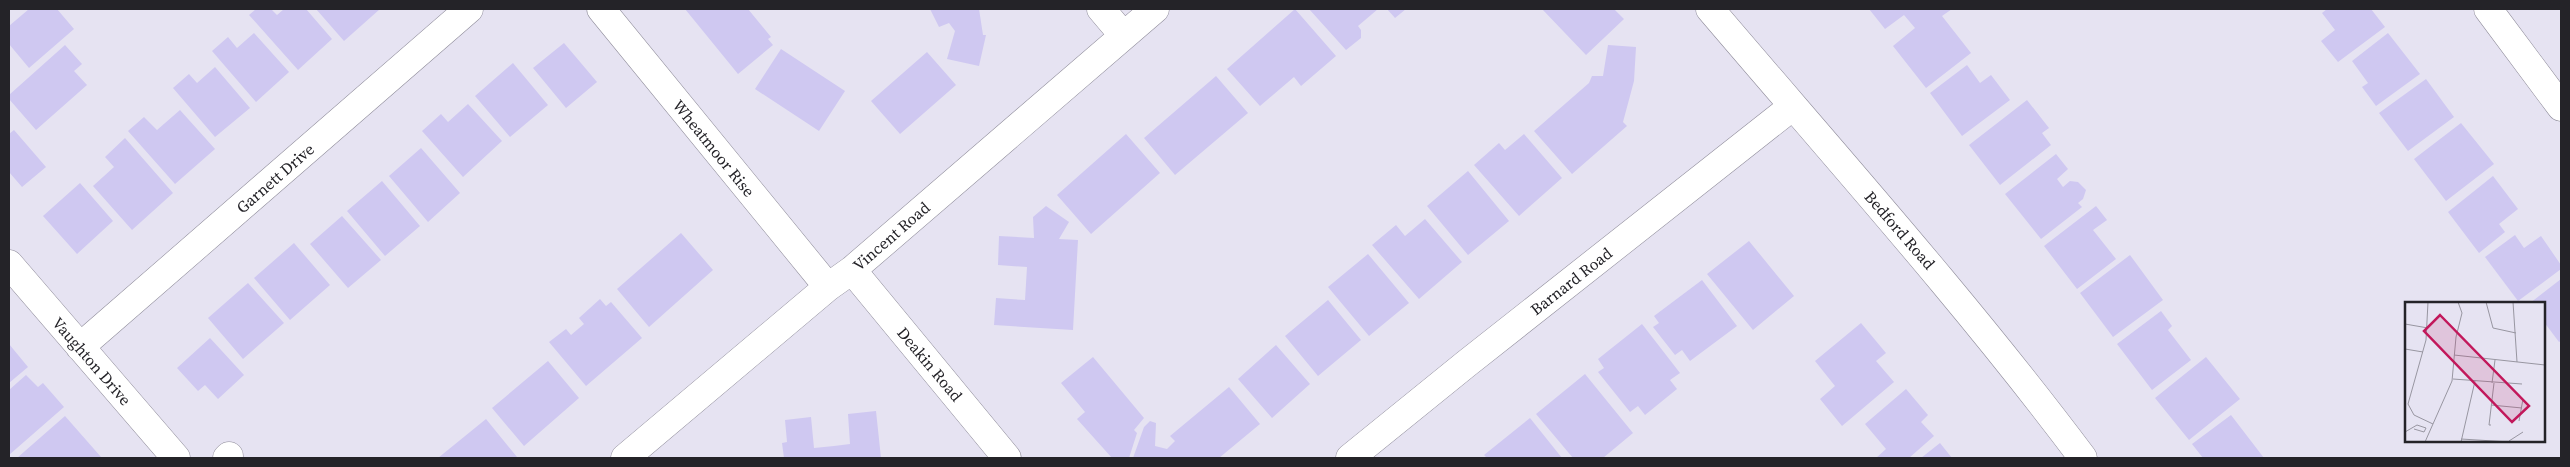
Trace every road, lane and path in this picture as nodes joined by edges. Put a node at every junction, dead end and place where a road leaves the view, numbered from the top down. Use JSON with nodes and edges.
{"nodes":[{"id":1,"x":469,"y":9,"type":"edge"},
{"id":2,"x":601,"y":9,"type":"edge"},
{"id":3,"x":1101,"y":9,"type":"edge"},
{"id":4,"x":1155,"y":9,"type":"edge"},
{"id":5,"x":1710,"y":9,"type":"edge"},
{"id":6,"x":2488,"y":9,"type":"edge"},
{"id":7,"x":1124,"y":35,"type":"junction"},
{"id":8,"x":2560,"y":102,"type":"edge"},
{"id":9,"x":1793,"y":106,"type":"junction"},
{"id":10,"x":9,"y":264,"type":"edge"},
{"id":11,"x":852,"y":270,"type":"junction"},
{"id":12,"x":828,"y":287,"type":"junction"},
{"id":13,"x":80,"y":347,"type":"junction"},
{"id":14,"x":176,"y":458,"type":"edge"},
{"id":15,"x":625,"y":458,"type":"edge"},
{"id":16,"x":1007,"y":458,"type":"edge"},
{"id":17,"x":1350,"y":458,"type":"edge"},
{"id":18,"x":2082,"y":458,"type":"edge"}],
"edges":[{"from":1,"to":13,"type":"street","name":"Garnett Drive"},
{"from":2,"to":12,"type":"street","name":"Wheatmoor Rise"},
{"from":3,"to":7,"type":"street"},
{"from":4,"to":7,"type":"street","name":"Vincent Road"},
{"from":5,"to":9,"type":"street","name":"Bedford Road"},
{"from":6,"to":8,"type":"street"},
{"from":7,"to":11,"type":"street","name":"Vincent Road"},
{"from":9,"to":17,"type":"street","name":"Barnard Road"},
{"from":9,"to":18,"type":"street","name":"Bedford Road"},
{"from":10,"to":13,"type":"street","name":"Vaughton Drive"},
{"from":11,"to":12,"type":"street","name":"Vincent Road"},
{"from":11,"to":16,"type":"street","name":"Deakin Road"},
{"from":12,"to":15,"type":"street","name":"Vincent Road"},
{"from":13,"to":14,"type":"street","name":"Vaughton Drive"}]}
